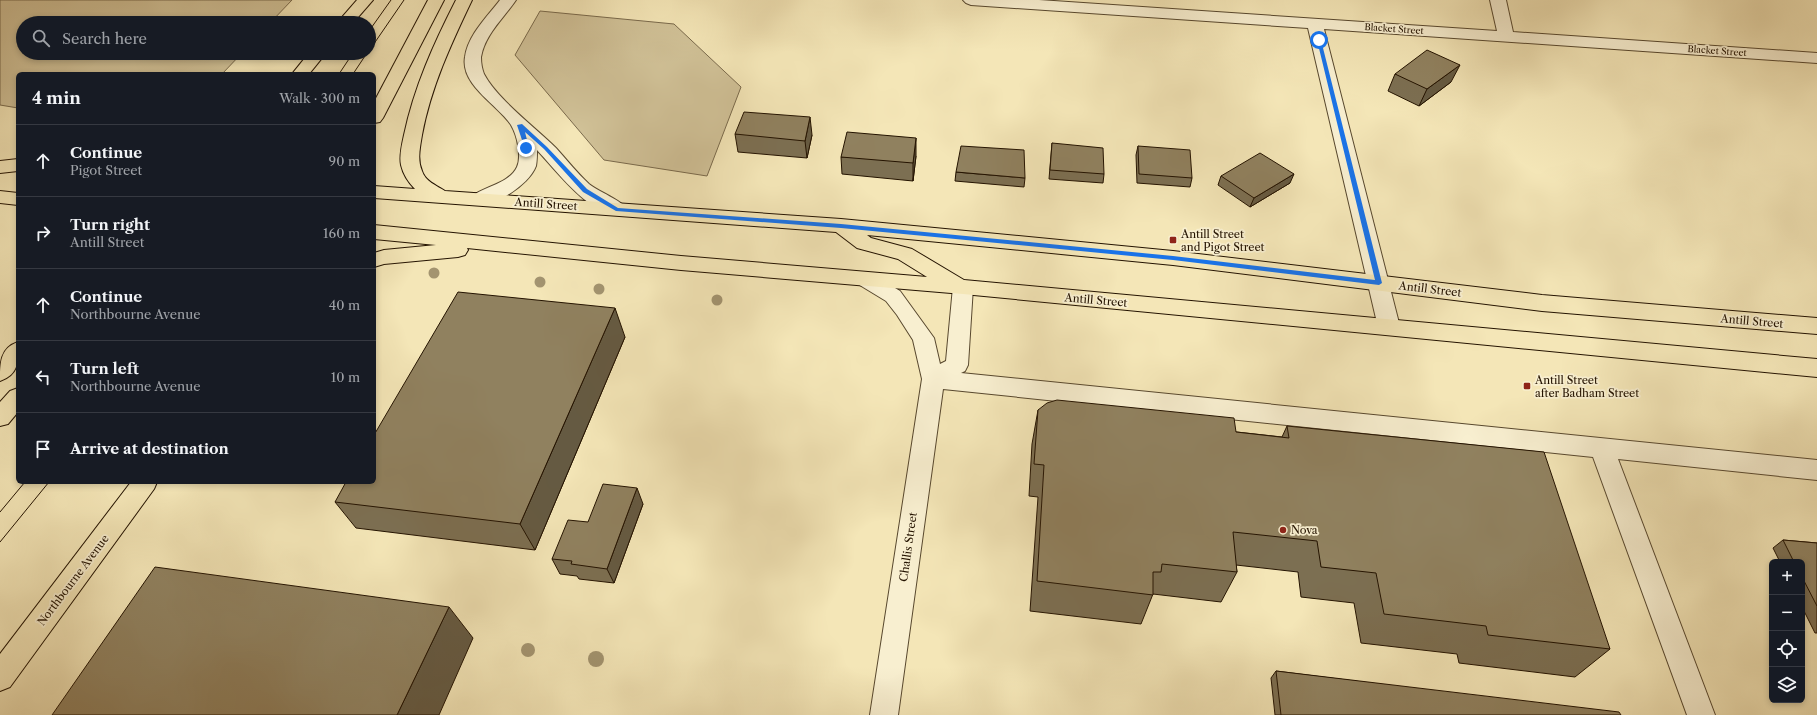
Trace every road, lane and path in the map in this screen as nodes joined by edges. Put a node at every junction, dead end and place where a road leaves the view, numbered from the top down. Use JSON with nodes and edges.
{"nodes":[{"id":1,"x":365,"y":0,"type":"edge"},
{"id":2,"x":436,"y":0,"type":"edge"},
{"id":3,"x":464,"y":0,"type":"edge"},
{"id":4,"x":508,"y":0,"type":"edge"},
{"id":5,"x":971,"y":0,"type":"edge"},
{"id":6,"x":1498,"y":0,"type":"edge"},
{"id":7,"x":1146,"y":6,"type":"edge"},
{"id":8,"x":351,"y":16,"type":"edge"},
{"id":9,"x":1315,"y":24,"type":"junction"},
{"id":10,"x":1506,"y":37,"type":"junction"},
{"id":11,"x":1817,"y":58,"type":"edge"},
{"id":12,"x":312,"y":60,"type":"edge"},
{"id":13,"x":302,"y":72,"type":"edge"},
{"id":14,"x":376,"y":114,"type":"edge"},
{"id":15,"x":520,"y":125,"type":"junction"},
{"id":16,"x":16,"y":165,"type":"edge"},
{"id":17,"x":0,"y":167,"type":"edge"},
{"id":18,"x":16,"y":170,"type":"edge"},
{"id":19,"x":376,"y":192,"type":"edge"},
{"id":20,"x":0,"y":197,"type":"edge"},
{"id":21,"x":441,"y":197,"type":"junction"},
{"id":22,"x":16,"y":199,"type":"edge"},
{"id":23,"x":480,"y":199,"type":"junction"},
{"id":24,"x":616,"y":209,"type":"junction"},
{"id":25,"x":841,"y":226,"type":"junction"},
{"id":26,"x":376,"y":232,"type":"edge"},
{"id":27,"x":509,"y":245,"type":"junction"},
{"id":28,"x":376,"y":259,"type":"edge"},
{"id":29,"x":865,"y":279,"type":"junction"},
{"id":30,"x":1379,"y":283,"type":"junction"},
{"id":31,"x":963,"y":287,"type":"junction"},
{"id":32,"x":1817,"y":326,"type":"edge"},
{"id":33,"x":1389,"y":327,"type":"junction"},
{"id":34,"x":16,"y":352,"type":"edge"},
{"id":35,"x":1817,"y":368,"type":"edge"},
{"id":36,"x":0,"y":372,"type":"edge"},
{"id":37,"x":933,"y":379,"type":"junction"},
{"id":38,"x":16,"y":399,"type":"edge"},
{"id":39,"x":0,"y":417,"type":"edge"},
{"id":40,"x":1601,"y":448,"type":"junction"},
{"id":41,"x":1817,"y":470,"type":"edge"},
{"id":42,"x":144,"y":484,"type":"edge"},
{"id":43,"x":0,"y":677,"type":"edge"},
{"id":44,"x":884,"y":715,"type":"edge"},
{"id":45,"x":1701,"y":715,"type":"edge"}],
"edges":[{"from":1,"to":8,"type":"main road"},
{"from":2,"to":14,"type":"main road"},
{"from":3,"to":21,"type":"main road"},
{"from":4,"to":15,"type":"street"},
{"from":5,"to":7,"type":"street","name":"Blacket Street"},
{"from":6,"to":10,"type":"street"},
{"from":7,"to":9,"type":"street","name":"Blacket Street"},
{"from":9,"to":10,"type":"street","name":"Blacket Street"},
{"from":9,"to":30,"type":"street"},
{"from":10,"to":11,"type":"street","name":"Blacket Street"},
{"from":12,"to":13,"type":"main road"},
{"from":15,"to":23,"type":"street"},
{"from":15,"to":24,"type":"street"},
{"from":16,"to":17,"type":"main road"},
{"from":17,"to":18,"type":"main road"},
{"from":19,"to":21,"type":"main road","name":"Antill Street"},
{"from":20,"to":22,"type":"main road"},
{"from":21,"to":23,"type":"main road","name":"Antill Street"},
{"from":23,"to":24,"type":"main road","name":"Antill Street"},
{"from":24,"to":25,"type":"main road","name":"Antill Street"},
{"from":25,"to":30,"type":"main road","name":"Antill Street"},
{"from":25,"to":31,"type":"main road"},
{"from":26,"to":27,"type":"main road","name":"Antill Street"},
{"from":27,"to":28,"type":"main road"},
{"from":27,"to":29,"type":"main road","name":"Antill Street"},
{"from":29,"to":31,"type":"main road","name":"Antill Street"},
{"from":29,"to":37,"type":"street","name":"Challis Street"},
{"from":30,"to":32,"type":"main road","name":"Antill Street"},
{"from":30,"to":33,"type":"street"},
{"from":31,"to":33,"type":"main road","name":"Antill Street"},
{"from":31,"to":37,"type":"street"},
{"from":33,"to":35,"type":"main road","name":"Antill Street"},
{"from":34,"to":36,"type":"main road"},
{"from":37,"to":40,"type":"street"},
{"from":37,"to":44,"type":"street","name":"Challis Street"},
{"from":38,"to":39,"type":"main road"},
{"from":40,"to":41,"type":"street"},
{"from":40,"to":45,"type":"street"},
{"from":42,"to":43,"type":"main road","name":"Northbourne Avenue"}]}
